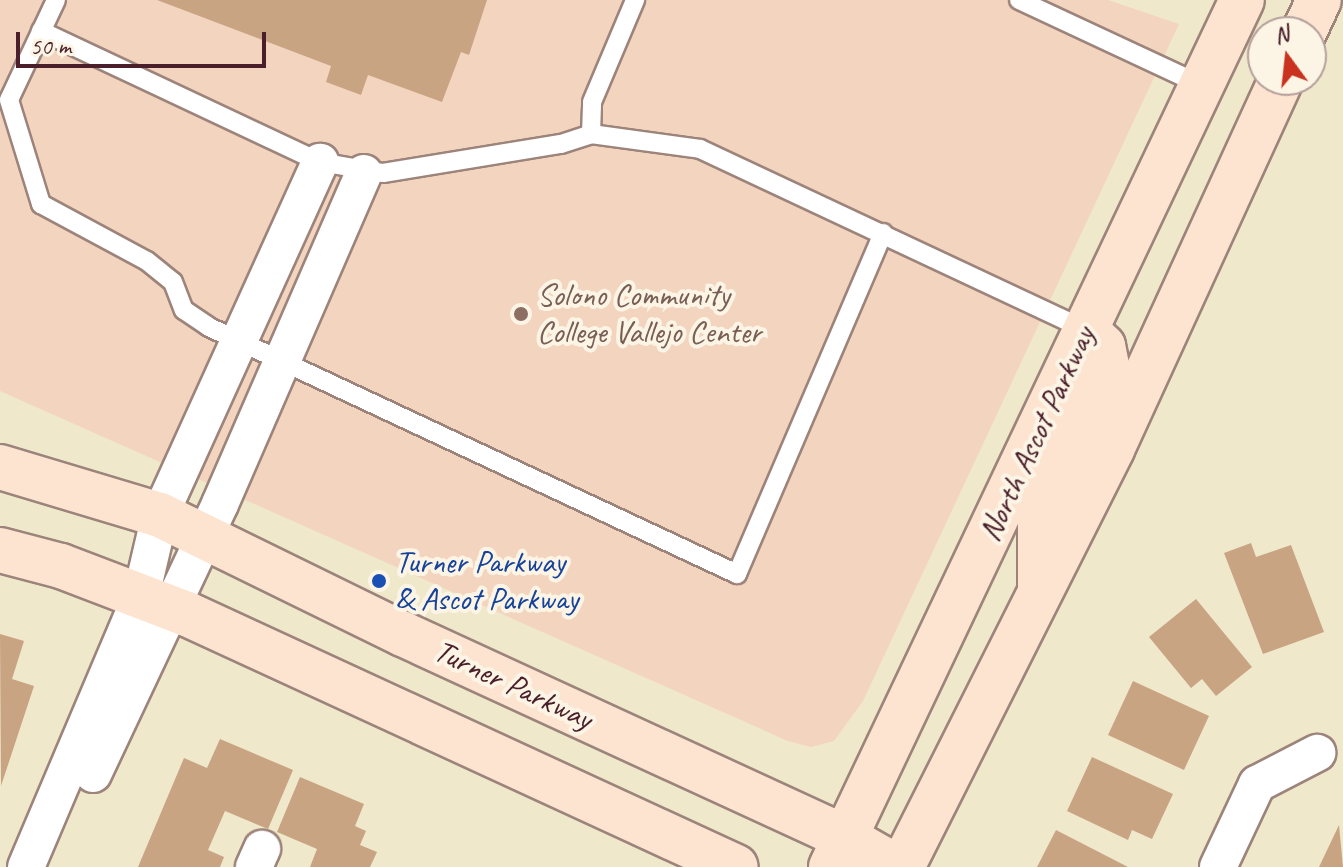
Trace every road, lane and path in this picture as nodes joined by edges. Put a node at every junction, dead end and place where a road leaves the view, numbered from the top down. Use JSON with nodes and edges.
{"nodes":[{"id":1,"x":56,"y":0,"type":"edge"},
{"id":2,"x":635,"y":0,"type":"edge"},
{"id":3,"x":1019,"y":0,"type":"edge"},
{"id":4,"x":1242,"y":0,"type":"edge"},
{"id":5,"x":41,"y":31,"type":"junction"},
{"id":6,"x":1202,"y":85,"type":"junction"},
{"id":7,"x":1273,"y":96,"type":"edge"},
{"id":8,"x":591,"y":134,"type":"junction"},
{"id":9,"x":320,"y":162,"type":"junction"},
{"id":10,"x":364,"y":173,"type":"junction"},
{"id":11,"x":883,"y":233,"type":"junction"},
{"id":12,"x":1086,"y":330,"type":"junction"},
{"id":13,"x":238,"y":340,"type":"junction"},
{"id":14,"x":281,"y":360,"type":"junction"},
{"id":15,"x":0,"y":467,"type":"edge"},
{"id":16,"x":160,"y":515,"type":"junction"},
{"id":17,"x":206,"y":537,"type":"junction"},
{"id":18,"x":0,"y":550,"type":"edge"},
{"id":19,"x":1040,"y":593,"type":"junction"},
{"id":20,"x":156,"y":601,"type":"junction"},
{"id":21,"x":1317,"y":753,"type":"dead end"},
{"id":22,"x":73,"y":791,"type":"junction"},
{"id":23,"x":839,"y":852,"type":"edge"},
{"id":24,"x":26,"y":867,"type":"edge"},
{"id":25,"x":52,"y":867,"type":"edge"},
{"id":26,"x":736,"y":867,"type":"edge"},
{"id":27,"x":899,"y":867,"type":"edge"},
{"id":28,"x":1218,"y":867,"type":"edge"}],
"edges":[{"from":1,"to":5,"type":"lane"},
{"from":2,"to":8,"type":"lane"},
{"from":3,"to":6,"type":"lane"},
{"from":4,"to":6,"type":"main road","name":"North Ascot Parkway"},
{"from":5,"to":9,"type":"lane"},
{"from":5,"to":13,"type":"lane"},
{"from":6,"to":12,"type":"main road","name":"North Ascot Parkway"},
{"from":7,"to":19,"type":"main road"},
{"from":8,"to":10,"type":"lane"},
{"from":8,"to":11,"type":"lane"},
{"from":9,"to":10,"type":"lane"},
{"from":9,"to":13,"type":"street"},
{"from":10,"to":14,"type":"street"},
{"from":11,"to":12,"type":"lane"},
{"from":11,"to":14,"type":"lane"},
{"from":12,"to":19,"type":"main road"},
{"from":12,"to":23,"type":"main road","name":"North Ascot Parkway"},
{"from":13,"to":14,"type":"lane"},
{"from":13,"to":16,"type":"street"},
{"from":14,"to":17,"type":"street"},
{"from":15,"to":16,"type":"main road","name":"Turner Parkway"},
{"from":16,"to":17,"type":"main road","name":"Turner Parkway"},
{"from":16,"to":20,"type":"street"},
{"from":17,"to":20,"type":"street"},
{"from":17,"to":23,"type":"main road","name":"Turner Parkway"},
{"from":18,"to":20,"type":"main road"},
{"from":19,"to":27,"type":"main road"},
{"from":20,"to":22,"type":"street"},
{"from":20,"to":26,"type":"main road"},
{"from":21,"to":28,"type":"street"},
{"from":22,"to":24,"type":"street"},
{"from":22,"to":25,"type":"street"},
{"from":23,"to":27,"type":"main road","name":"Turner Parkway"}]}
